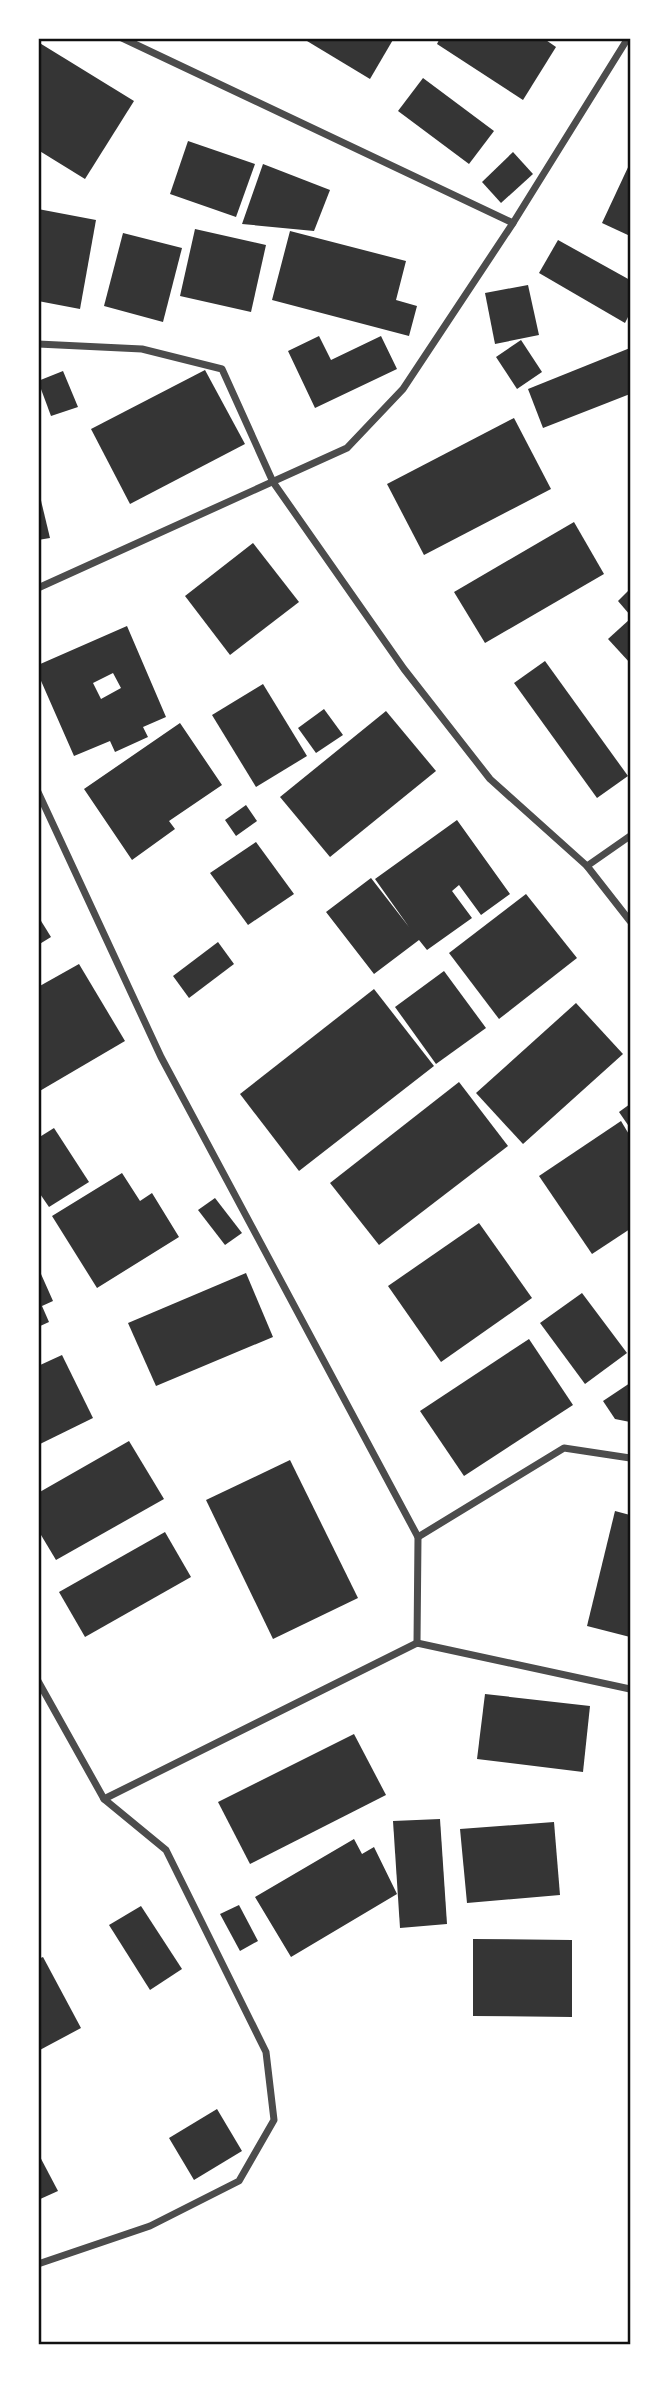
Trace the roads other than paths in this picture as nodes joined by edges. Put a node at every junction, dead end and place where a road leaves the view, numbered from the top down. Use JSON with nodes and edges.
{"nodes":[{"id":1,"x":122,"y":38,"type":"edge"},
{"id":2,"x":628,"y":38,"type":"edge"},
{"id":3,"x":513,"y":223,"type":"junction"},
{"id":4,"x":38,"y":344,"type":"edge"},
{"id":5,"x":273,"y":482,"type":"junction"},
{"id":6,"x":38,"y":588,"type":"edge"},
{"id":7,"x":38,"y":792,"type":"edge"},
{"id":8,"x":631,"y":836,"type":"edge"},
{"id":9,"x":587,"y":866,"type":"junction"},
{"id":10,"x":631,"y":921,"type":"edge"},
{"id":11,"x":631,"y":1458,"type":"edge"},
{"id":12,"x":418,"y":1537,"type":"junction"},
{"id":13,"x":417,"y":1643,"type":"junction"},
{"id":14,"x":38,"y":1681,"type":"edge"},
{"id":15,"x":631,"y":1689,"type":"edge"},
{"id":16,"x":104,"y":1799,"type":"junction"},
{"id":17,"x":38,"y":2264,"type":"edge"}],
"edges":[{"from":1,"to":3,"type":"street"},
{"from":2,"to":3,"type":"street"},
{"from":3,"to":5,"type":"street"},
{"from":4,"to":5,"type":"street"},
{"from":5,"to":6,"type":"street"},
{"from":5,"to":9,"type":"street"},
{"from":7,"to":12,"type":"street"},
{"from":8,"to":9,"type":"street"},
{"from":9,"to":10,"type":"street"},
{"from":11,"to":12,"type":"street"},
{"from":12,"to":13,"type":"street"},
{"from":13,"to":15,"type":"street"},
{"from":13,"to":16,"type":"street"},
{"from":14,"to":16,"type":"street"},
{"from":16,"to":17,"type":"street"}]}
